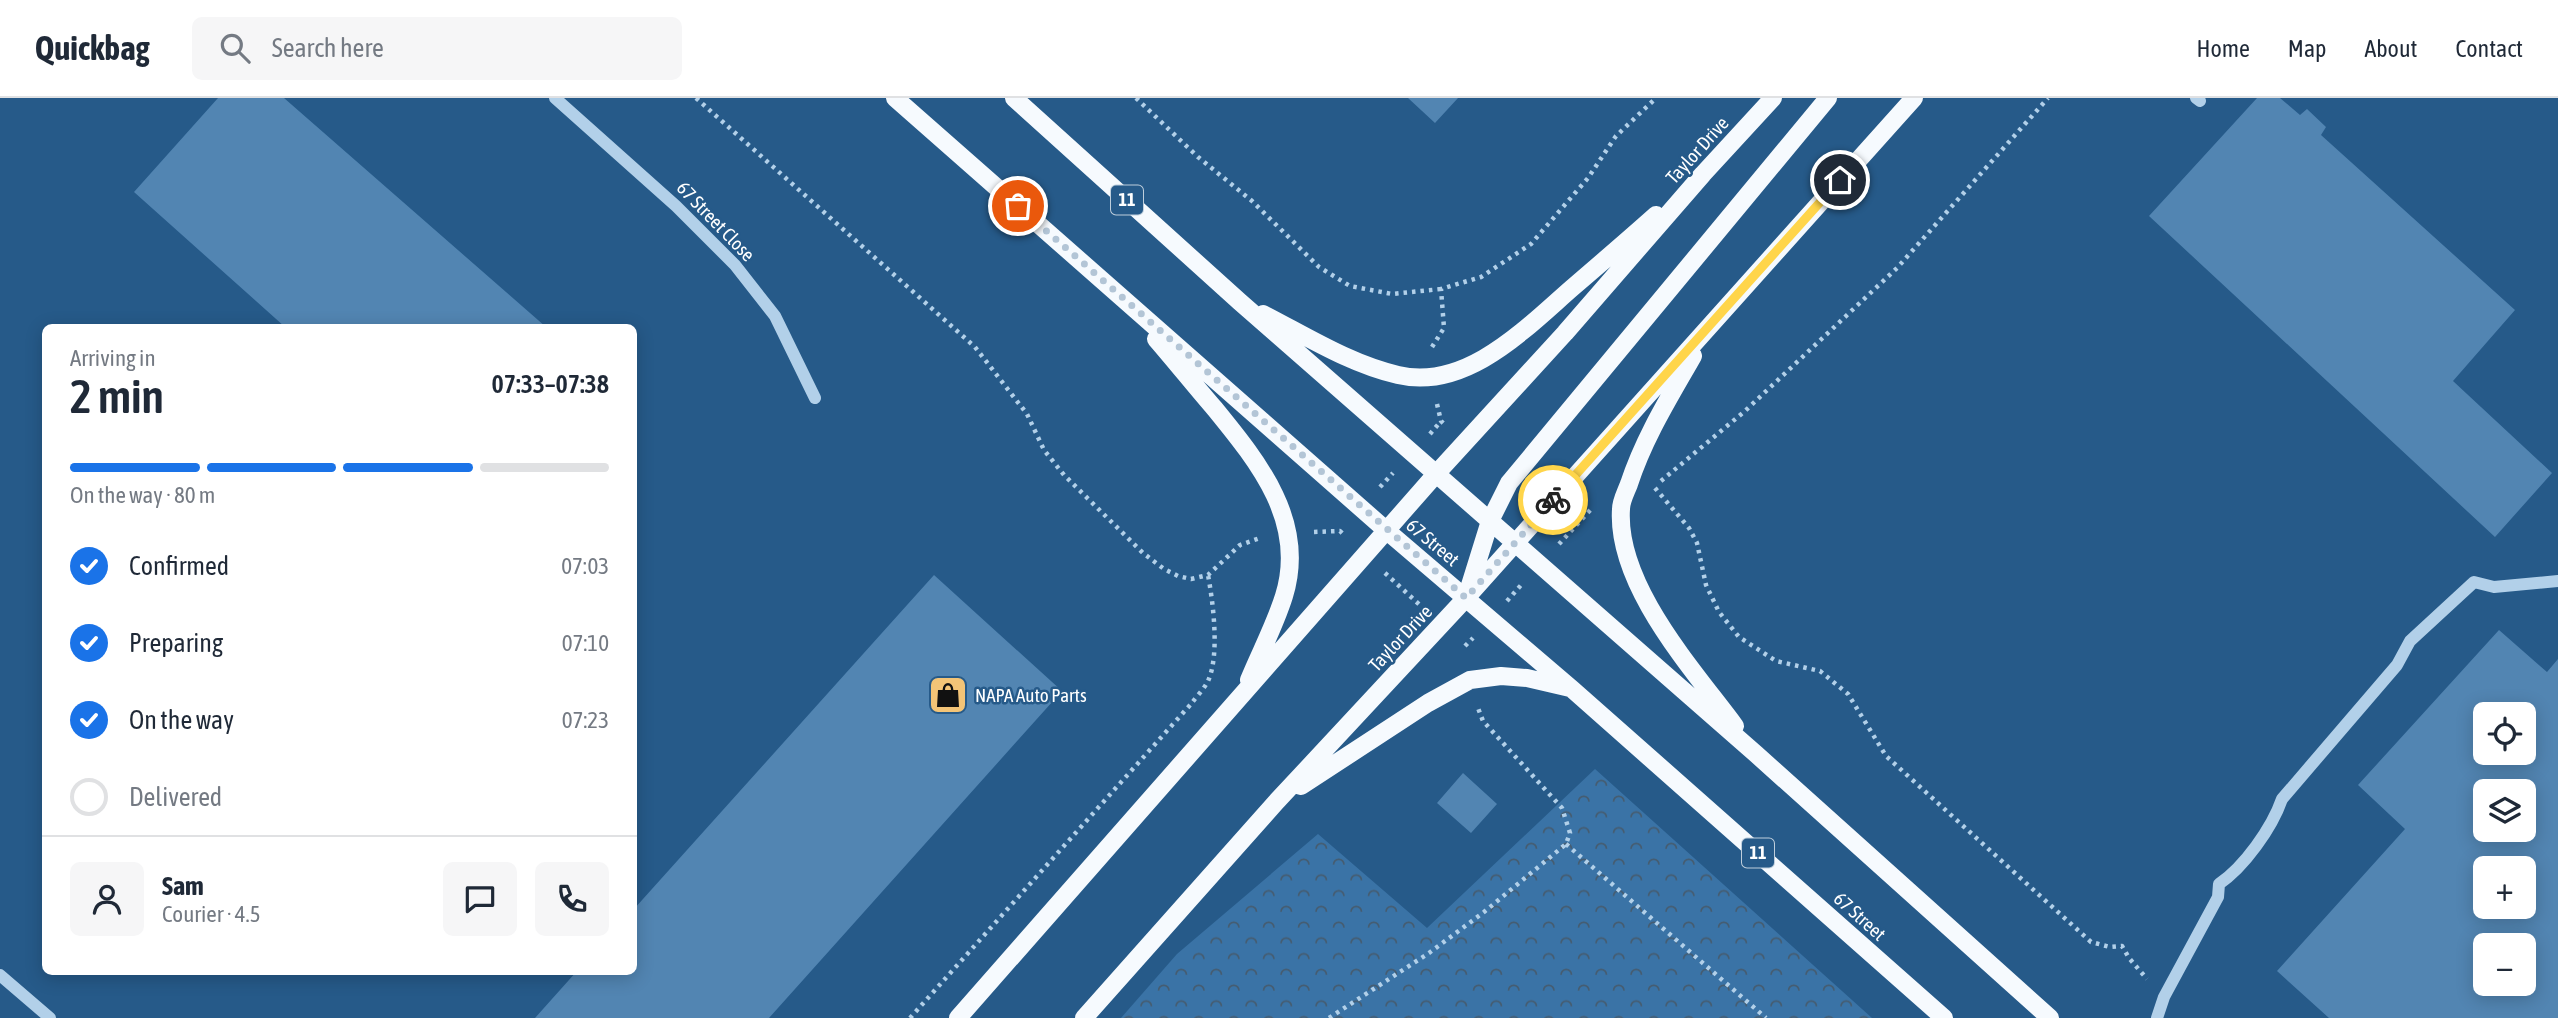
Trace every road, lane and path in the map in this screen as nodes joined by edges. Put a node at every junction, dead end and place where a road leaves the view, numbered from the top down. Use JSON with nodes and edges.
{"nodes":[{"id":1,"x":555,"y":98,"type":"edge"},
{"id":2,"x":696,"y":98,"type":"edge"},
{"id":3,"x":895,"y":98,"type":"edge"},
{"id":4,"x":1014,"y":98,"type":"edge"},
{"id":5,"x":1136,"y":98,"type":"edge"},
{"id":6,"x":1656,"y":98,"type":"edge"},
{"id":7,"x":1773,"y":98,"type":"edge"},
{"id":8,"x":1828,"y":98,"type":"edge"},
{"id":9,"x":1914,"y":98,"type":"edge"},
{"id":10,"x":2048,"y":98,"type":"edge"},
{"id":11,"x":1703,"y":174,"type":"junction"},
{"id":12,"x":1441,"y":289,"type":"junction"},
{"id":13,"x":1121,"y":296,"type":"junction"},
{"id":14,"x":1240,"y":302,"type":"junction"},
{"id":15,"x":1711,"y":324,"type":"junction"},
{"id":16,"x":1430,"y":351,"type":"dead end"},
{"id":17,"x":815,"y":398,"type":"dead end"},
{"id":18,"x":1436,"y":400,"type":"dead end"},
{"id":19,"x":1412,"y":453,"type":"junction"},
{"id":20,"x":1436,"y":474,"type":"junction"},
{"id":21,"x":1595,"y":507,"type":"dead end"},
{"id":22,"x":1361,"y":508,"type":"junction"},
{"id":23,"x":1490,"y":521,"type":"junction"},
{"id":24,"x":1340,"y":531,"type":"dead end"},
{"id":25,"x":1387,"y":531,"type":"junction"},
{"id":26,"x":1314,"y":532,"type":"dead end"},
{"id":27,"x":1269,"y":536,"type":"dead end"},
{"id":28,"x":1515,"y":542,"type":"junction"},
{"id":29,"x":1366,"y":555,"type":"junction"},
{"id":30,"x":1540,"y":565,"type":"junction"},
{"id":31,"x":1208,"y":575,"type":"junction"},
{"id":32,"x":2558,"y":580,"type":"edge"},
{"id":33,"x":1466,"y":598,"type":"junction"},
{"id":34,"x":1490,"y":620,"type":"junction"},
{"id":35,"x":1441,"y":625,"type":"junction"},
{"id":36,"x":1572,"y":689,"type":"junction"},
{"id":37,"x":1243,"y":693,"type":"junction"},
{"id":38,"x":1474,"y":698,"type":"dead end"},
{"id":39,"x":1756,"y":754,"type":"junction"},
{"id":40,"x":1277,"y":801,"type":"junction"},
{"id":41,"x":1566,"y":844,"type":"junction"},
{"id":42,"x":2129,"y":958,"type":"dead end"},
{"id":43,"x":0,"y":975,"type":"edge"},
{"id":44,"x":50,"y":1018,"type":"edge"},
{"id":45,"x":910,"y":1018,"type":"edge"},
{"id":46,"x":958,"y":1018,"type":"edge"},
{"id":47,"x":1084,"y":1018,"type":"edge"},
{"id":48,"x":1329,"y":1018,"type":"edge"},
{"id":49,"x":1766,"y":1018,"type":"edge"},
{"id":50,"x":1944,"y":1018,"type":"edge"},
{"id":51,"x":2050,"y":1018,"type":"edge"},
{"id":52,"x":2157,"y":1018,"type":"edge"}],
"edges":[{"from":1,"to":17,"type":"street","name":"67 Street Close"},
{"from":2,"to":31,"type":"path"},
{"from":3,"to":13,"type":"main road","name":"67 Street","number":"11"},
{"from":4,"to":14,"type":"main road","number":"11"},
{"from":5,"to":12,"type":"path"},
{"from":6,"to":12,"type":"path"},
{"from":7,"to":11,"type":"main road","name":"Taylor Drive"},
{"from":8,"to":23,"type":"main road"},
{"from":9,"to":15,"type":"main road","name":"Taylor Drive"},
{"from":10,"to":42,"type":"path"},
{"from":11,"to":14,"type":"main road"},
{"from":11,"to":20,"type":"main road","name":"Taylor Drive"},
{"from":12,"to":16,"type":"path"},
{"from":13,"to":22,"type":"main road","name":"67 Street","number":"11"},
{"from":13,"to":37,"type":"main road"},
{"from":14,"to":19,"type":"main road","number":"11"},
{"from":15,"to":28,"type":"main road","name":"Taylor Drive"},
{"from":15,"to":39,"type":"main road"},
{"from":18,"to":19,"type":"path"},
{"from":19,"to":20,"type":"main road","number":"11"},
{"from":19,"to":22,"type":"path"},
{"from":20,"to":23,"type":"main road","number":"11"},
{"from":20,"to":25,"type":"main road","name":"Taylor Drive"},
{"from":21,"to":30,"type":"path"},
{"from":22,"to":25,"type":"main road","name":"67 Street","number":"11"},
{"from":23,"to":28,"type":"main road","number":"11"},
{"from":23,"to":33,"type":"main road"},
{"from":24,"to":26,"type":"path"},
{"from":25,"to":29,"type":"main road","name":"Taylor Drive"},
{"from":25,"to":33,"type":"main road","name":"67 Street","number":"11"},
{"from":27,"to":31,"type":"path"},
{"from":28,"to":30,"type":"main road","number":"11"},
{"from":28,"to":33,"type":"main road","name":"Taylor Drive"},
{"from":29,"to":35,"type":"path"},
{"from":29,"to":37,"type":"main road","name":"Taylor Drive"},
{"from":30,"to":34,"type":"path"},
{"from":30,"to":39,"type":"main road","number":"11"},
{"from":31,"to":45,"type":"path"},
{"from":32,"to":52,"type":"street"},
{"from":33,"to":34,"type":"main road","name":"67 Street","number":"11"},
{"from":33,"to":35,"type":"main road","name":"Taylor Drive"},
{"from":34,"to":36,"type":"main road","name":"67 Street","number":"11"},
{"from":35,"to":40,"type":"main road","name":"Taylor Drive"},
{"from":36,"to":40,"type":"main road"},
{"from":36,"to":50,"type":"main road","name":"67 Street","number":"11"},
{"from":37,"to":46,"type":"main road","name":"Taylor Drive"},
{"from":38,"to":41,"type":"path"},
{"from":39,"to":51,"type":"main road","number":"11"},
{"from":40,"to":47,"type":"main road","name":"Taylor Drive"},
{"from":41,"to":48,"type":"path"},
{"from":41,"to":49,"type":"path"},
{"from":43,"to":44,"type":"street"}]}
